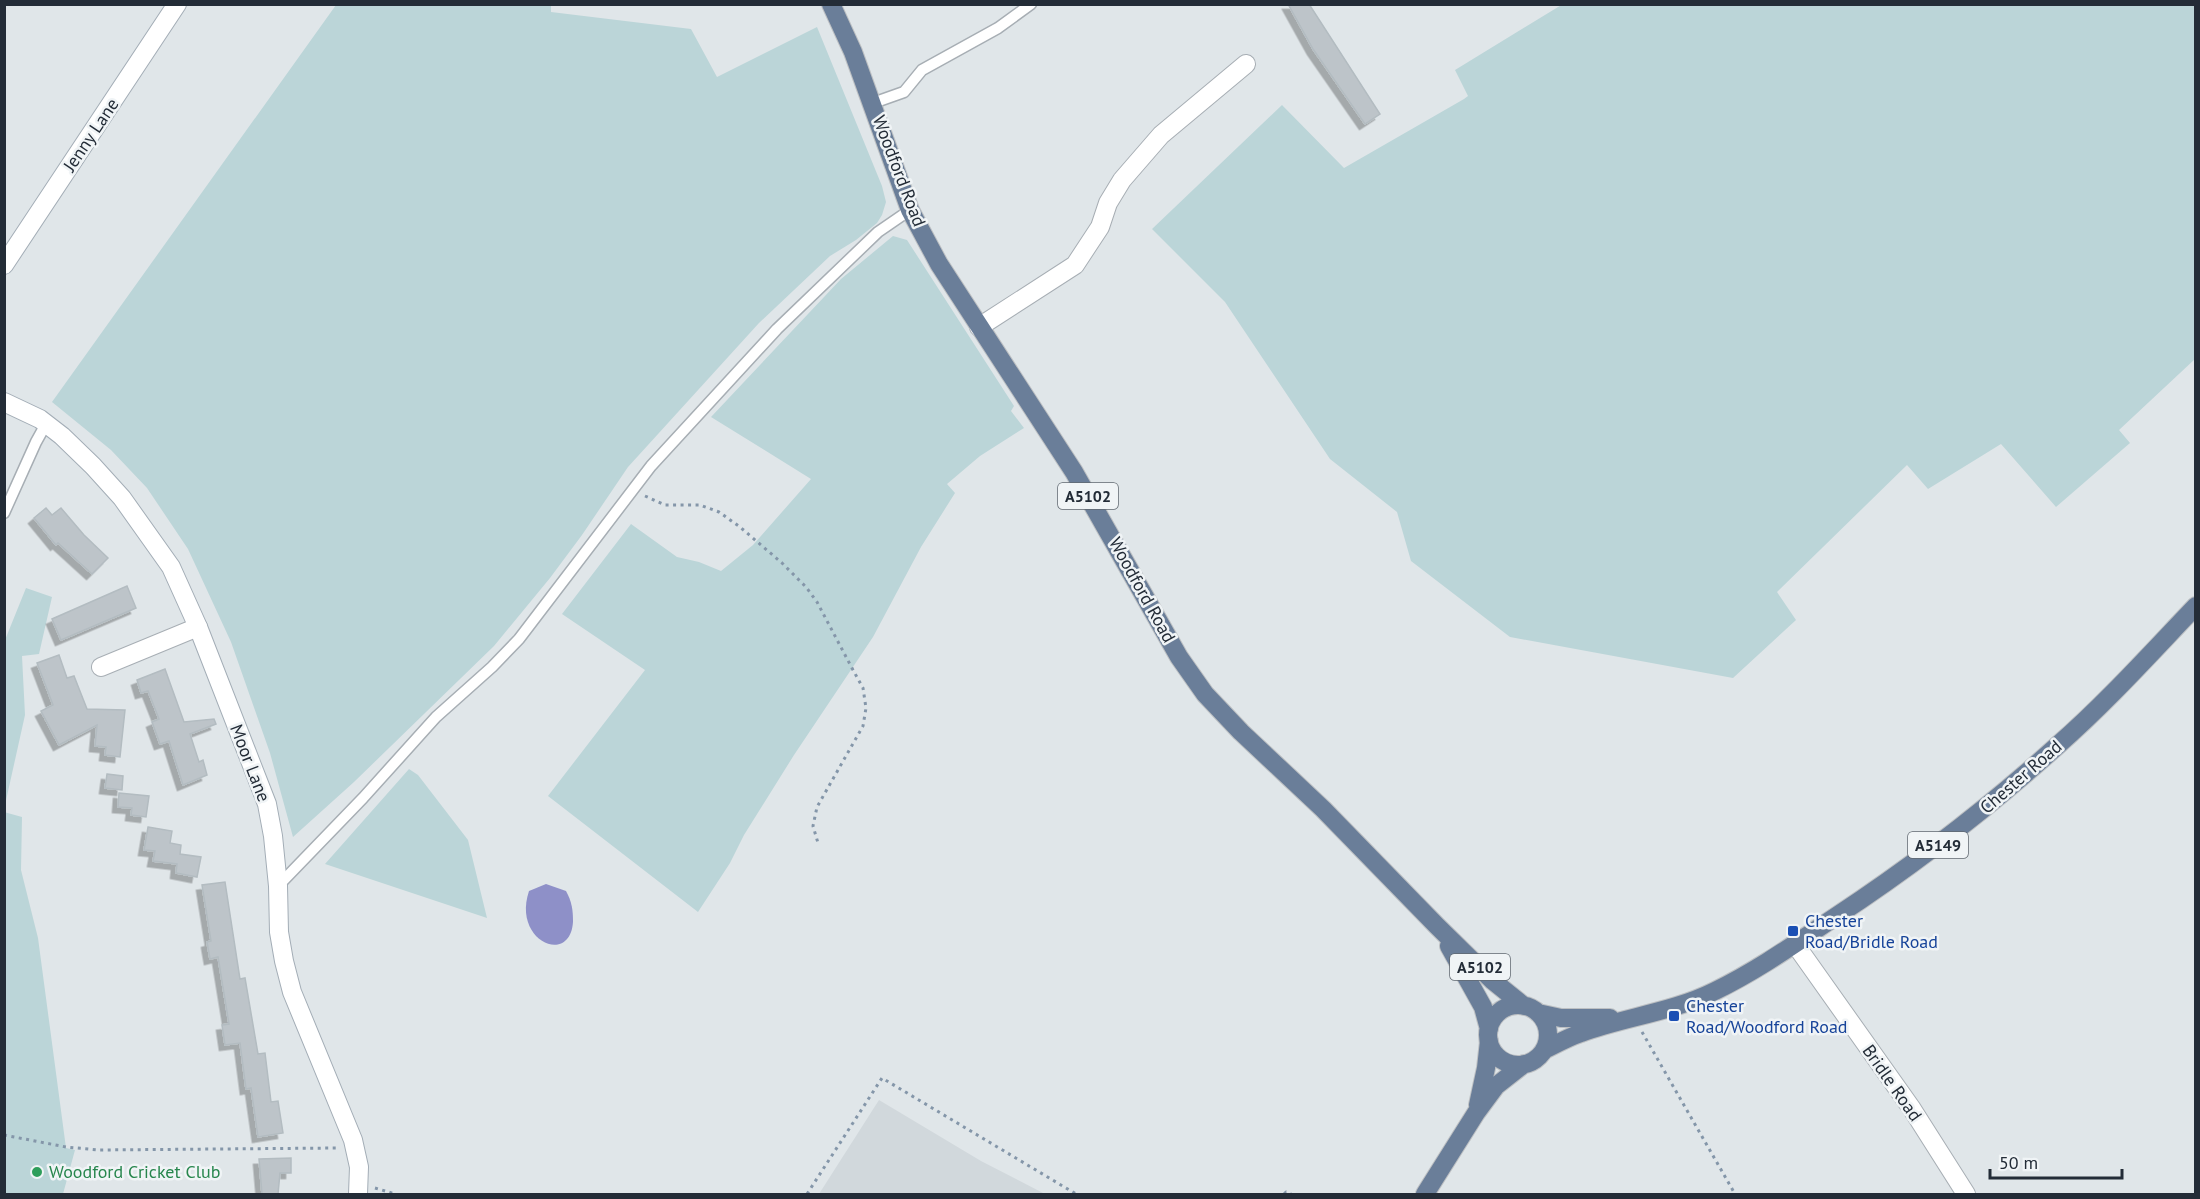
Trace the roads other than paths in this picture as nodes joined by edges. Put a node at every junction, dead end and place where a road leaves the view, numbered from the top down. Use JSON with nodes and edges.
{"nodes":[{"id":1,"x":177,"y":4,"type":"edge"},
{"id":2,"x":831,"y":4,"type":"edge"},
{"id":3,"x":1031,"y":4,"type":"edge"},
{"id":4,"x":1246,"y":64,"type":"dead end"},
{"id":5,"x":873,"y":104,"type":"junction"},
{"id":6,"x":910,"y":210,"type":"junction"},
{"id":7,"x":4,"y":265,"type":"edge"},
{"id":8,"x":979,"y":327,"type":"junction"},
{"id":9,"x":4,"y":402,"type":"edge"},
{"id":10,"x":46,"y":424,"type":"junction"},
{"id":11,"x":4,"y":513,"type":"edge"},
{"id":12,"x":2196,"y":606,"type":"edge"},
{"id":13,"x":198,"y":627,"type":"junction"},
{"id":14,"x":101,"y":667,"type":"dead end"},
{"id":15,"x":279,"y":886,"type":"junction"},
{"id":16,"x":1437,"y":926,"type":"junction"},
{"id":17,"x":1795,"y":944,"type":"junction"},
{"id":18,"x":1531,"y":1009,"type":"junction"},
{"id":19,"x":1633,"y":1018,"type":"junction"},
{"id":20,"x":1489,"y":1035,"type":"junction"},
{"id":21,"x":1544,"y":1050,"type":"junction"},
{"id":22,"x":1524,"y":1064,"type":"junction"},
{"id":23,"x":1476,"y":1113,"type":"junction"},
{"id":24,"x":358,"y":1194,"type":"edge"},
{"id":25,"x":1425,"y":1194,"type":"edge"},
{"id":26,"x":1966,"y":1194,"type":"edge"}],
"edges":[{"from":1,"to":7,"type":"street","name":"Jenny Lane"},
{"from":2,"to":5,"type":"main road","name":"Woodford Road","number":"A5102"},
{"from":3,"to":5,"type":"lane"},
{"from":4,"to":8,"type":"street"},
{"from":5,"to":6,"type":"main road","name":"Woodford Road","number":"A5102"},
{"from":6,"to":8,"type":"main road","name":"Woodford Road","number":"A5102"},
{"from":6,"to":15,"type":"lane"},
{"from":8,"to":16,"type":"main road","name":"Woodford Road","number":"A5102"},
{"from":9,"to":10,"type":"street","name":"Moor Lane"},
{"from":10,"to":11,"type":"lane"},
{"from":10,"to":13,"type":"street","name":"Moor Lane"},
{"from":12,"to":17,"type":"main road","name":"Chester Road","number":"A5149"},
{"from":13,"to":14,"type":"street"},
{"from":13,"to":15,"type":"street","name":"Moor Lane"},
{"from":15,"to":24,"type":"street","name":"Moor Lane"},
{"from":16,"to":18,"type":"main road","name":"Woodford Road","number":"A5102"},
{"from":16,"to":20,"type":"main road","name":"Woodford Road","number":"A5102"},
{"from":17,"to":19,"type":"main road","name":"Chester Road","number":"A5149"},
{"from":17,"to":26,"type":"street","name":"Bridle Road"},
{"from":18,"to":19,"type":"main road","name":"Chester Road","number":"A5149"},
{"from":18,"to":20,"type":"main road"},
{"from":18,"to":21,"type":"main road"},
{"from":19,"to":21,"type":"main road","name":"Chester Road","number":"A5149"},
{"from":20,"to":22,"type":"main road"},
{"from":20,"to":23,"type":"main road","number":"A5102"},
{"from":21,"to":22,"type":"main road"},
{"from":22,"to":23,"type":"main road","number":"A5102"},
{"from":23,"to":25,"type":"main road","number":"A5102"}]}
